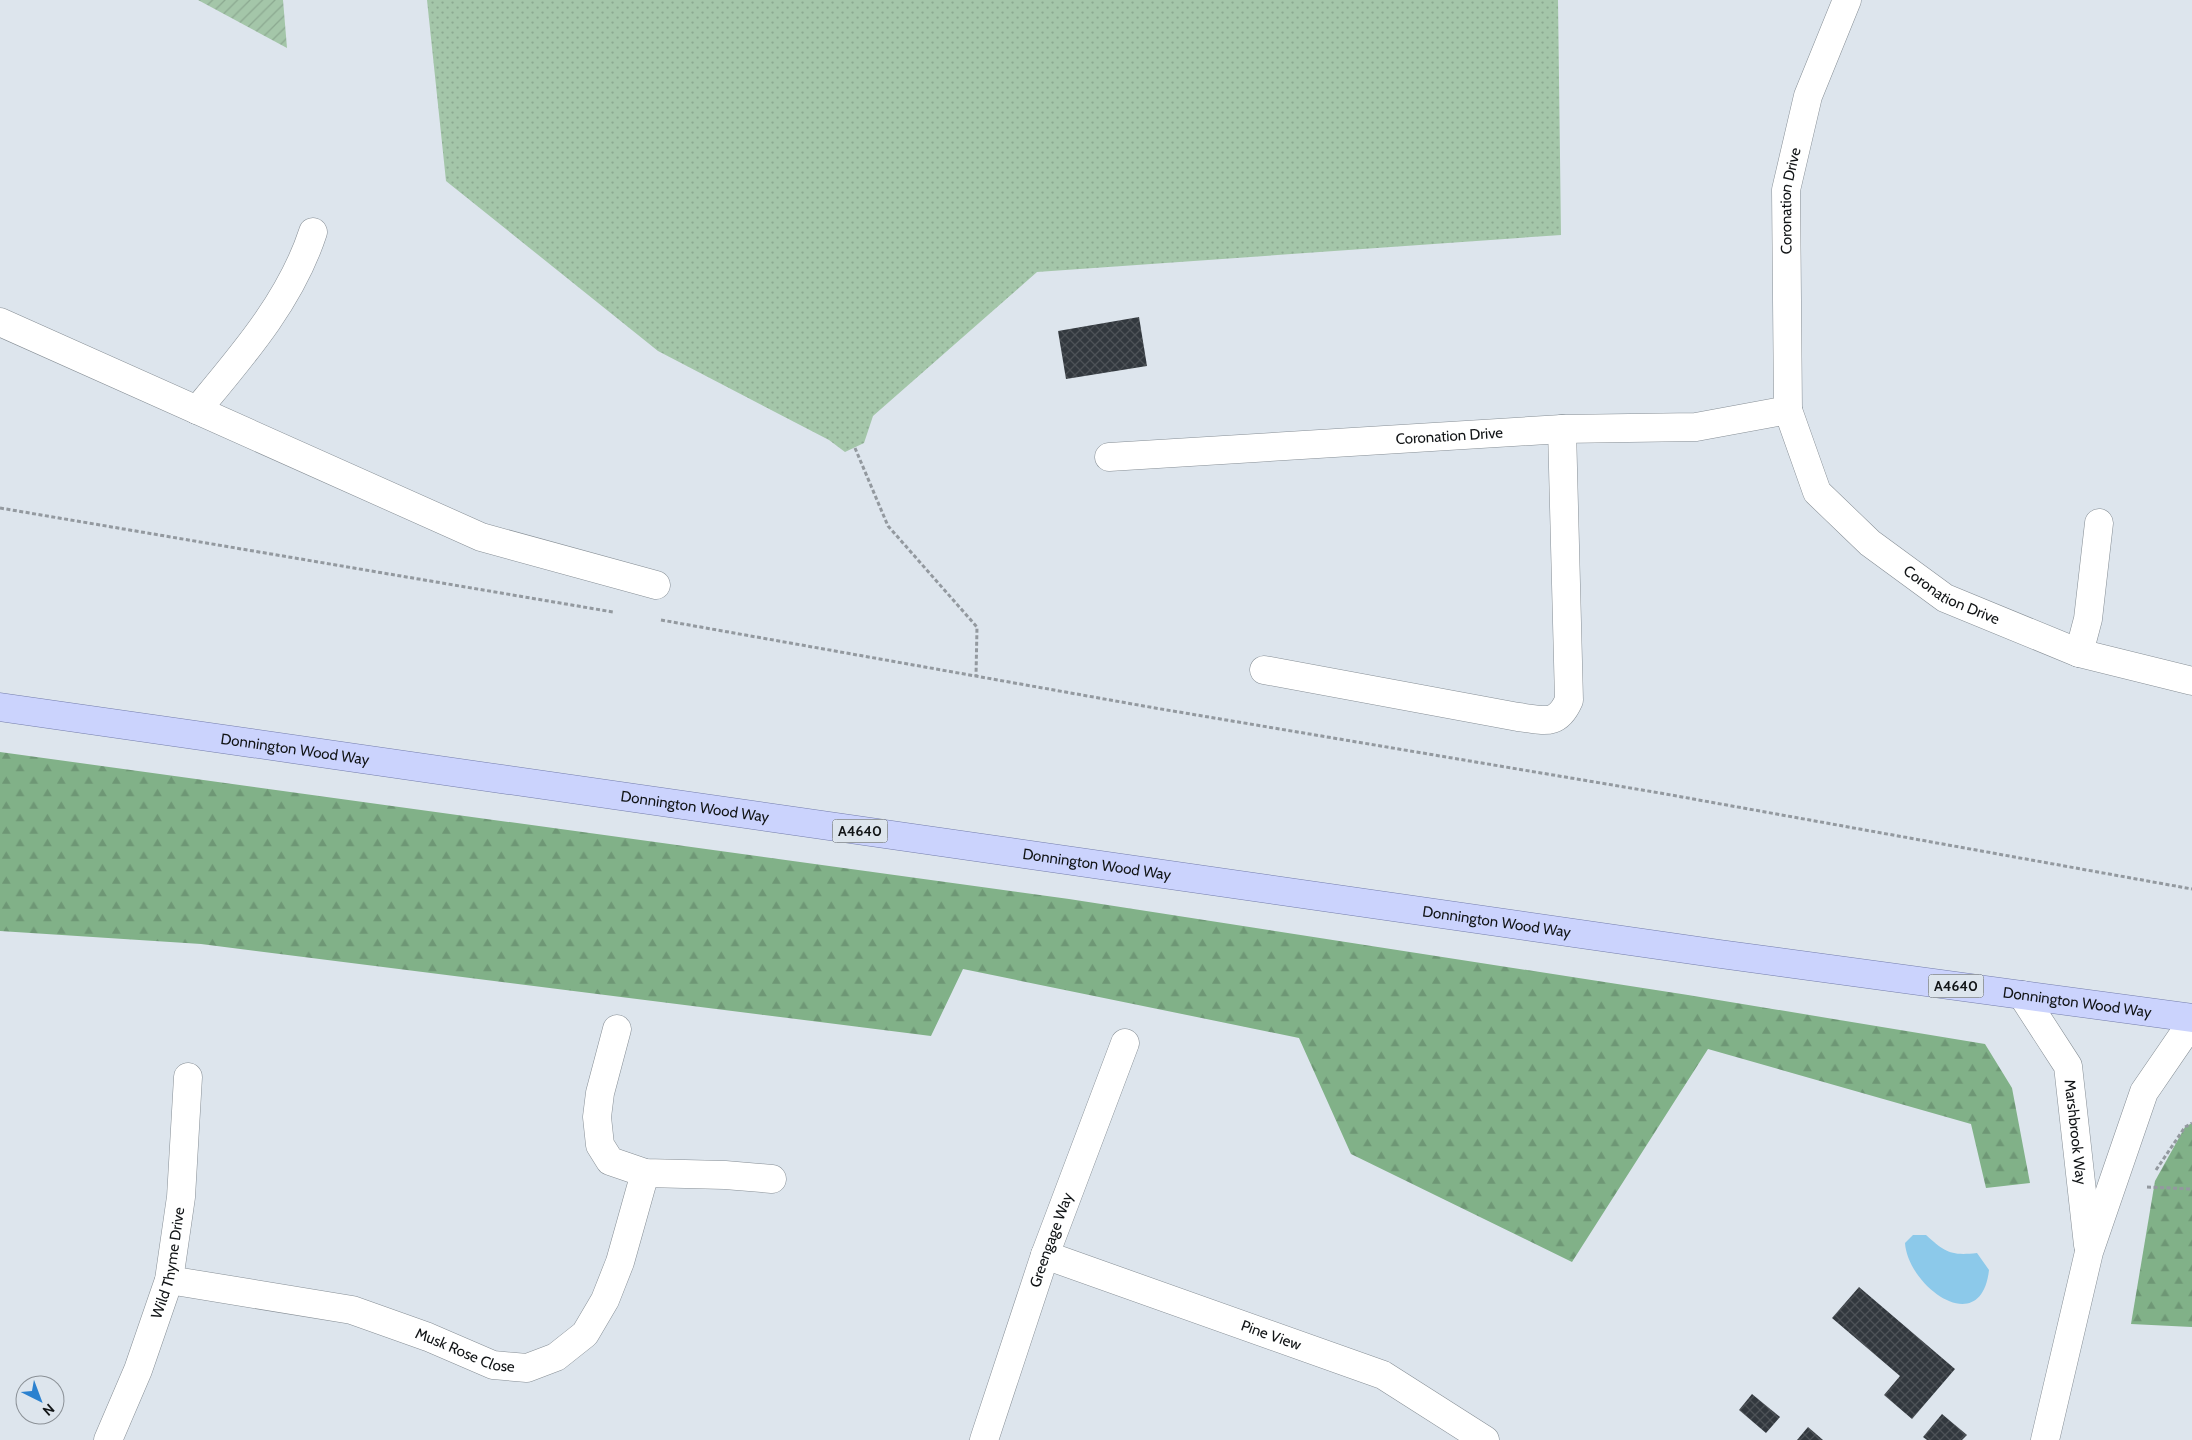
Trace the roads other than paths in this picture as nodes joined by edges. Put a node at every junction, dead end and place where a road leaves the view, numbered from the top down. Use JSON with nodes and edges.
{"nodes":[{"id":1,"x":1847,"y":0,"type":"edge"},
{"id":2,"x":313,"y":232,"type":"dead end"},
{"id":3,"x":0,"y":322,"type":"edge"},
{"id":4,"x":197,"y":410,"type":"junction"},
{"id":5,"x":1788,"y":410,"type":"junction"},
{"id":6,"x":1562,"y":429,"type":"junction"},
{"id":7,"x":1109,"y":457,"type":"dead end"},
{"id":8,"x":2099,"y":523,"type":"dead end"},
{"id":9,"x":656,"y":585,"type":"dead end"},
{"id":10,"x":2078,"y":653,"type":"junction"},
{"id":11,"x":1264,"y":670,"type":"dead end"},
{"id":12,"x":2192,"y":681,"type":"edge"},
{"id":13,"x":0,"y":707,"type":"edge"},
{"id":14,"x":2022,"y":995,"type":"junction"},
{"id":15,"x":2192,"y":1020,"type":"edge"},
{"id":16,"x":617,"y":1029,"type":"dead end"},
{"id":17,"x":1125,"y":1042,"type":"dead end"},
{"id":18,"x":188,"y":1077,"type":"dead end"},
{"id":19,"x":645,"y":1173,"type":"junction"},
{"id":20,"x":772,"y":1179,"type":"dead end"},
{"id":21,"x":2089,"y":1252,"type":"junction"},
{"id":22,"x":1045,"y":1255,"type":"junction"},
{"id":23,"x":169,"y":1280,"type":"junction"},
{"id":24,"x":108,"y":1440,"type":"edge"},
{"id":25,"x":984,"y":1440,"type":"edge"},
{"id":26,"x":1485,"y":1440,"type":"edge"},
{"id":27,"x":2045,"y":1440,"type":"edge"}],
"edges":[{"from":1,"to":5,"type":"street","name":"Coronation Drive"},
{"from":2,"to":4,"type":"street"},
{"from":3,"to":4,"type":"street"},
{"from":4,"to":9,"type":"street"},
{"from":5,"to":6,"type":"street","name":"Coronation Drive"},
{"from":5,"to":10,"type":"street","name":"Coronation Drive"},
{"from":6,"to":7,"type":"street","name":"Coronation Drive"},
{"from":6,"to":11,"type":"street"},
{"from":8,"to":10,"type":"street"},
{"from":10,"to":12,"type":"street","name":"Coronation Drive"},
{"from":13,"to":14,"type":"main road","name":"Donnington Wood Way","number":"A4640"},
{"from":14,"to":15,"type":"main road","name":"Donnington Wood Way","number":"A4640"},
{"from":14,"to":21,"type":"street","name":"Marshbrook Way"},
{"from":15,"to":21,"type":"street","name":"Marshbrook Way"},
{"from":16,"to":19,"type":"street"},
{"from":17,"to":22,"type":"street","name":"Greengage Way"},
{"from":18,"to":23,"type":"street","name":"Wild Thyme Drive"},
{"from":19,"to":20,"type":"street"},
{"from":19,"to":23,"type":"street","name":"Musk Rose Close"},
{"from":21,"to":27,"type":"street","name":"Marshbrook Way"},
{"from":22,"to":25,"type":"street","name":"Greengage Way"},
{"from":22,"to":26,"type":"street","name":"Pine View"},
{"from":23,"to":24,"type":"street","name":"Wild Thyme Drive"}]}
